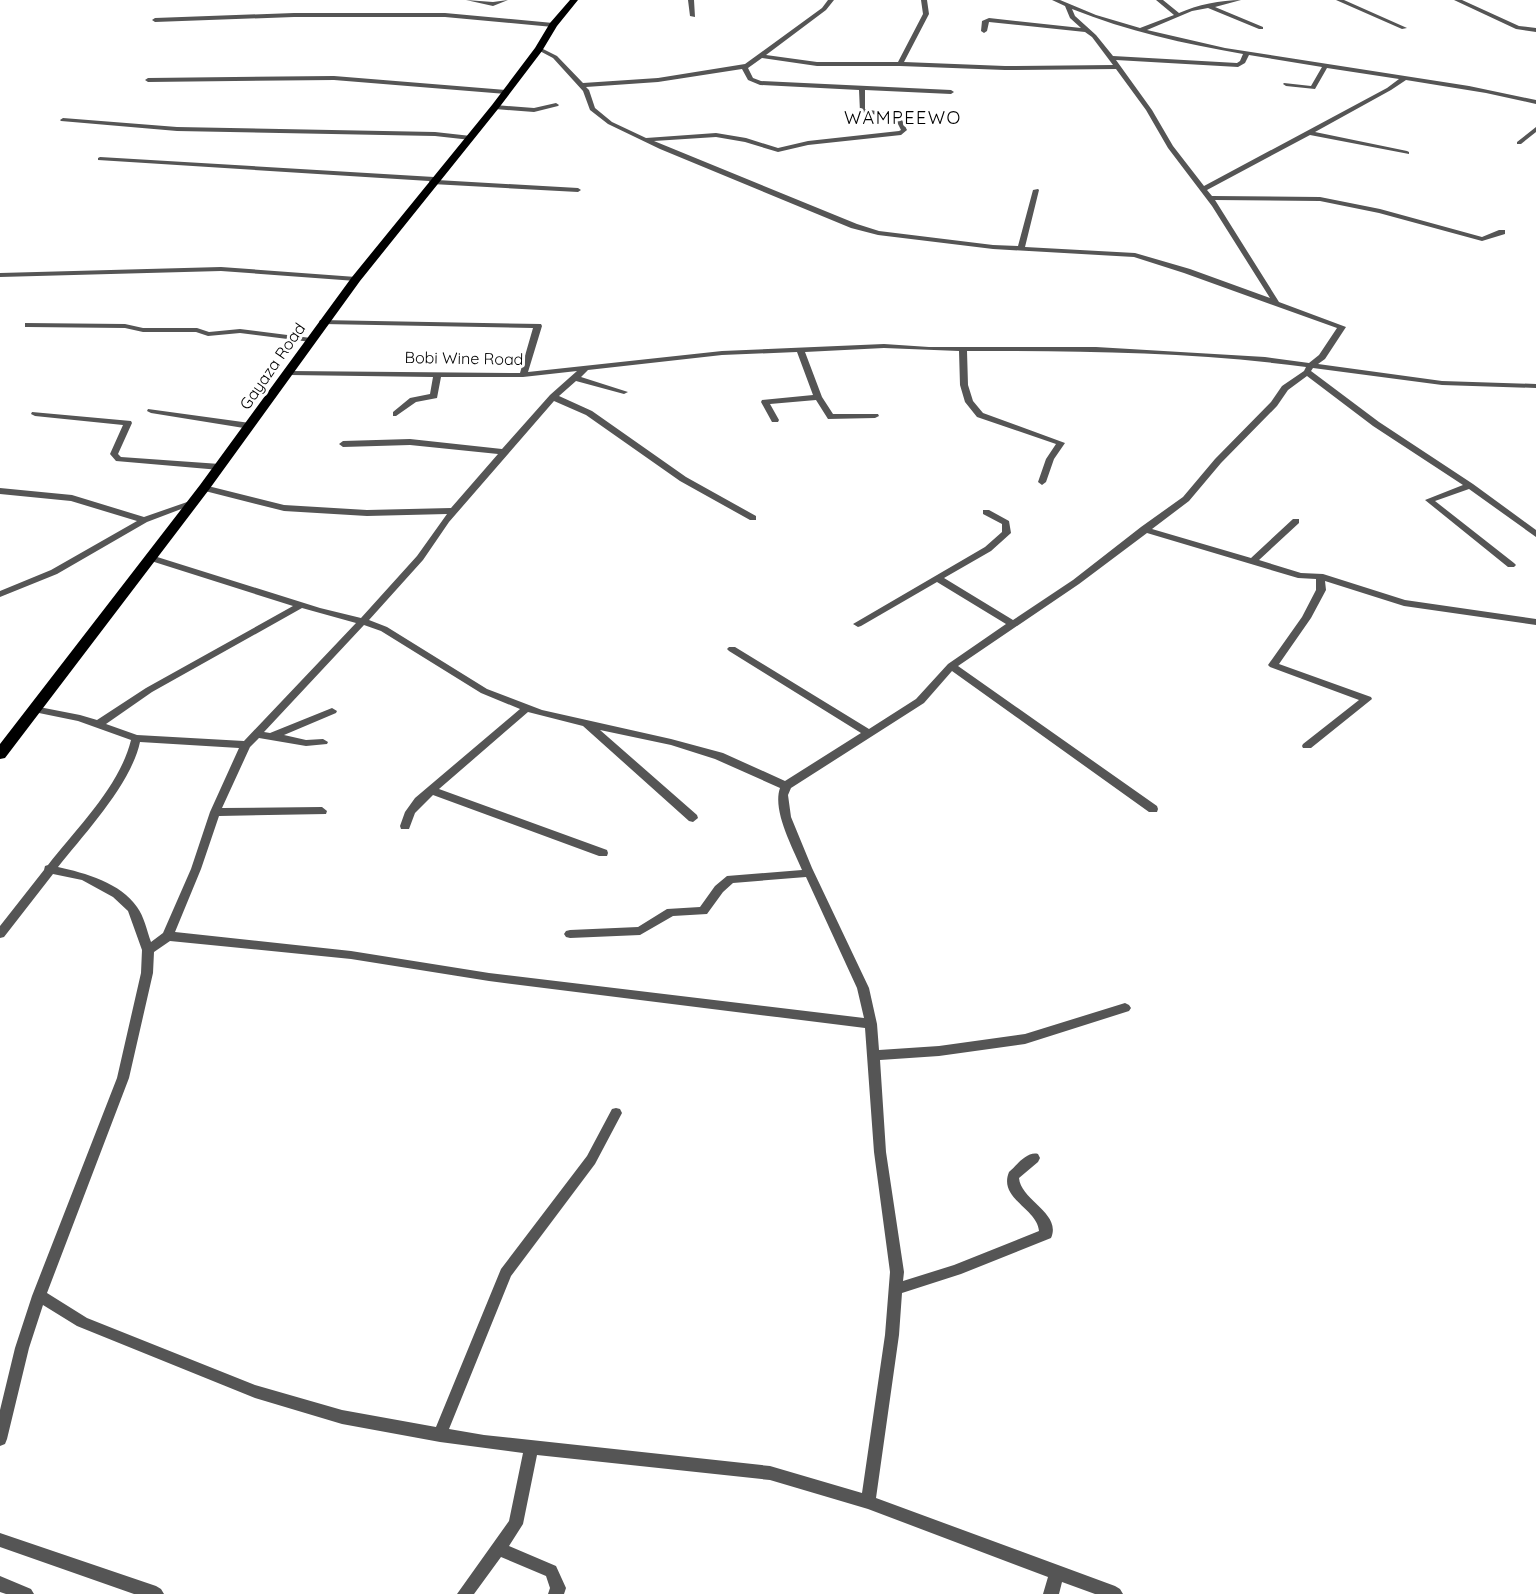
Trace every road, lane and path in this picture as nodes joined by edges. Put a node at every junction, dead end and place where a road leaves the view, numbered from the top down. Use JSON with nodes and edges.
{"nodes":[{"id":1,"x":469,"y":0,"type":"edge"},
{"id":2,"x":505,"y":0,"type":"edge"},
{"id":3,"x":574,"y":0,"type":"edge"},
{"id":4,"x":691,"y":0,"type":"edge"},
{"id":5,"x":831,"y":0,"type":"edge"},
{"id":6,"x":924,"y":0,"type":"edge"},
{"id":7,"x":1055,"y":0,"type":"edge"},
{"id":8,"x":1159,"y":0,"type":"edge"},
{"id":9,"x":1238,"y":0,"type":"edge"},
{"id":10,"x":1339,"y":0,"type":"edge"},
{"id":11,"x":1457,"y":0,"type":"edge"},
{"id":12,"x":1068,"y":6,"type":"junction"},
{"id":13,"x":1209,"y":6,"type":"junction"},
{"id":14,"x":1178,"y":15,"type":"junction"},
{"id":15,"x":693,"y":16,"type":"dead end"},
{"id":16,"x":155,"y":20,"type":"dead end"},
{"id":17,"x":553,"y":25,"type":"junction"},
{"id":18,"x":1261,"y":28,"type":"dead end"},
{"id":19,"x":1404,"y":28,"type":"dead end"},
{"id":20,"x":1087,"y":30,"type":"junction"},
{"id":21,"x":1140,"y":30,"type":"junction"},
{"id":22,"x":1536,"y":30,"type":"edge"},
{"id":23,"x":984,"y":31,"type":"dead end"},
{"id":24,"x":539,"y":49,"type":"junction"},
{"id":25,"x":1247,"y":52,"type":"junction"},
{"id":26,"x":762,"y":56,"type":"junction"},
{"id":27,"x":1111,"y":58,"type":"junction"},
{"id":28,"x":900,"y":64,"type":"junction"},
{"id":29,"x":1326,"y":65,"type":"junction"},
{"id":30,"x":744,"y":66,"type":"junction"},
{"id":31,"x":1117,"y":67,"type":"junction"},
{"id":32,"x":1404,"y":78,"type":"junction"},
{"id":33,"x":148,"y":80,"type":"dead end"},
{"id":34,"x":1286,"y":84,"type":"dead end"},
{"id":35,"x":581,"y":85,"type":"junction"},
{"id":36,"x":862,"y":88,"type":"junction"},
{"id":37,"x":506,"y":92,"type":"junction"},
{"id":38,"x":951,"y":92,"type":"dead end"},
{"id":39,"x":1536,"y":102,"type":"edge"},
{"id":40,"x":556,"y":105,"type":"dead end"},
{"id":41,"x":495,"y":107,"type":"junction"},
{"id":42,"x":63,"y":120,"type":"dead end"},
{"id":43,"x":1536,"y":129,"type":"edge"},
{"id":44,"x":1307,"y":132,"type":"junction"},
{"id":45,"x":471,"y":138,"type":"junction"},
{"id":46,"x":644,"y":140,"type":"junction"},
{"id":47,"x":1519,"y":143,"type":"dead end"},
{"id":48,"x":1407,"y":153,"type":"dead end"},
{"id":49,"x":100,"y":159,"type":"dead end"},
{"id":50,"x":433,"y":181,"type":"junction"},
{"id":51,"x":1204,"y":189,"type":"junction"},
{"id":52,"x":578,"y":190,"type":"dead end"},
{"id":53,"x":1036,"y":190,"type":"dead end"},
{"id":54,"x":1211,"y":198,"type":"junction"},
{"id":55,"x":1502,"y":232,"type":"dead end"},
{"id":56,"x":1021,"y":249,"type":"junction"},
{"id":57,"x":0,"y":275,"type":"edge"},
{"id":58,"x":356,"y":279,"type":"junction"},
{"id":59,"x":1277,"y":304,"type":"junction"},
{"id":60,"x":323,"y":322,"type":"junction"},
{"id":61,"x":28,"y":325,"type":"dead end"},
{"id":62,"x":311,"y":340,"type":"junction"},
{"id":63,"x":963,"y":348,"type":"junction"},
{"id":64,"x":800,"y":350,"type":"junction"},
{"id":65,"x":1309,"y":368,"type":"junction"},
{"id":66,"x":585,"y":369,"type":"junction"},
{"id":67,"x":290,"y":373,"type":"junction"},
{"id":68,"x":438,"y":373,"type":"junction"},
{"id":69,"x":523,"y":375,"type":"junction"},
{"id":70,"x":576,"y":378,"type":"junction"},
{"id":71,"x":1536,"y":386,"type":"edge"},
{"id":72,"x":624,"y":392,"type":"dead end"},
{"id":73,"x":553,"y":397,"type":"junction"},
{"id":74,"x":818,"y":397,"type":"junction"},
{"id":75,"x":152,"y":411,"type":"dead end"},
{"id":76,"x":34,"y":414,"type":"dead end"},
{"id":77,"x":396,"y":414,"type":"dead end"},
{"id":78,"x":875,"y":416,"type":"dead end"},
{"id":79,"x":775,"y":420,"type":"dead end"},
{"id":80,"x":250,"y":426,"type":"junction"},
{"id":81,"x":344,"y":444,"type":"dead end"},
{"id":82,"x":503,"y":452,"type":"junction"},
{"id":83,"x":220,"y":466,"type":"junction"},
{"id":84,"x":1042,"y":482,"type":"dead end"},
{"id":85,"x":1470,"y":486,"type":"junction"},
{"id":86,"x":204,"y":488,"type":"junction"},
{"id":87,"x":0,"y":491,"type":"edge"},
{"id":88,"x":193,"y":503,"type":"junction"},
{"id":89,"x":455,"y":511,"type":"junction"},
{"id":90,"x":986,"y":512,"type":"dead end"},
{"id":91,"x":753,"y":518,"type":"dead end"},
{"id":92,"x":144,"y":520,"type":"junction"},
{"id":93,"x":1296,"y":521,"type":"dead end"},
{"id":94,"x":1144,"y":529,"type":"junction"},
{"id":95,"x":1536,"y":534,"type":"edge"},
{"id":96,"x":151,"y":558,"type":"junction"},
{"id":97,"x":1253,"y":561,"type":"junction"},
{"id":98,"x":1511,"y":565,"type":"dead end"},
{"id":99,"x":1320,"y":576,"type":"junction"},
{"id":100,"x":937,"y":578,"type":"junction"},
{"id":101,"x":0,"y":594,"type":"edge"},
{"id":102,"x":301,"y":605,"type":"junction"},
{"id":103,"x":365,"y":622,"type":"junction"},
{"id":104,"x":1536,"y":622,"type":"edge"},
{"id":105,"x":858,"y":624,"type":"dead end"},
{"id":106,"x":1014,"y":625,"type":"junction"},
{"id":107,"x":732,"y":649,"type":"dead end"},
{"id":108,"x":951,"y":666,"type":"junction"},
{"id":109,"x":527,"y":708,"type":"junction"},
{"id":110,"x":34,"y":709,"type":"junction"},
{"id":111,"x":332,"y":711,"type":"dead end"},
{"id":112,"x":586,"y":723,"type":"junction"},
{"id":113,"x":98,"y":724,"type":"junction"},
{"id":114,"x":256,"y":734,"type":"junction"},
{"id":115,"x":870,"y":734,"type":"junction"},
{"id":116,"x":273,"y":736,"type":"junction"},
{"id":117,"x":136,"y":738,"type":"junction"},
{"id":118,"x":323,"y":742,"type":"dead end"},
{"id":119,"x":246,"y":746,"type":"junction"},
{"id":120,"x":1307,"y":746,"type":"dead end"},
{"id":121,"x":0,"y":754,"type":"edge"},
{"id":122,"x":786,"y":786,"type":"junction"},
{"id":123,"x":432,"y":791,"type":"junction"},
{"id":124,"x":1153,"y":808,"type":"dead end"},
{"id":125,"x":322,"y":811,"type":"dead end"},
{"id":126,"x":215,"y":812,"type":"junction"},
{"id":127,"x":693,"y":818,"type":"dead end"},
{"id":128,"x":405,"y":826,"type":"dead end"},
{"id":129,"x":603,"y":853,"type":"dead end"},
{"id":130,"x":49,"y":869,"type":"junction"},
{"id":131,"x":810,"y":873,"type":"junction"},
{"id":132,"x":0,"y":934,"type":"edge"},
{"id":133,"x":570,"y":934,"type":"dead end"},
{"id":134,"x":168,"y":936,"type":"junction"},
{"id":135,"x":148,"y":950,"type":"junction"},
{"id":136,"x":1125,"y":1008,"type":"dead end"},
{"id":137,"x":871,"y":1024,"type":"junction"},
{"id":138,"x":875,"y":1055,"type":"junction"},
{"id":139,"x":616,"y":1113,"type":"dead end"},
{"id":140,"x":1034,"y":1158,"type":"dead end"},
{"id":141,"x":897,"y":1289,"type":"junction"},
{"id":142,"x":39,"y":1296,"type":"junction"},
{"id":143,"x":440,"y":1435,"type":"junction"},
{"id":144,"x":0,"y":1440,"type":"edge"},
{"id":145,"x":531,"y":1447,"type":"junction"},
{"id":146,"x":868,"y":1502,"type":"junction"},
{"id":147,"x":0,"y":1540,"type":"edge"},
{"id":148,"x":500,"y":1549,"type":"junction"},
{"id":149,"x":1057,"y":1572,"type":"junction"},
{"id":150,"x":0,"y":1584,"type":"edge"},
{"id":151,"x":26,"y":1594,"type":"edge"},
{"id":152,"x":156,"y":1594,"type":"edge"},
{"id":153,"x":465,"y":1594,"type":"edge"},
{"id":154,"x":556,"y":1594,"type":"edge"},
{"id":155,"x":1051,"y":1594,"type":"edge"},
{"id":156,"x":1115,"y":1594,"type":"edge"}],
"edges":[{"from":1,"to":2,"type":"street"},
{"from":3,"to":17,"type":"main road","name":"Gayaza Road"},
{"from":4,"to":15,"type":"street"},
{"from":5,"to":26,"type":"street"},
{"from":6,"to":28,"type":"street"},
{"from":7,"to":12,"type":"street"},
{"from":8,"to":14,"type":"street"},
{"from":9,"to":13,"type":"street"},
{"from":10,"to":19,"type":"street"},
{"from":11,"to":22,"type":"street"},
{"from":12,"to":20,"type":"street"},
{"from":12,"to":21,"type":"street"},
{"from":13,"to":14,"type":"street"},
{"from":13,"to":18,"type":"street"},
{"from":14,"to":21,"type":"street"},
{"from":16,"to":17,"type":"street"},
{"from":17,"to":24,"type":"main road","name":"Gayaza Road"},
{"from":20,"to":23,"type":"street"},
{"from":20,"to":27,"type":"street"},
{"from":21,"to":25,"type":"street"},
{"from":24,"to":35,"type":"street"},
{"from":24,"to":37,"type":"main road","name":"Gayaza Road"},
{"from":25,"to":27,"type":"street"},
{"from":25,"to":29,"type":"street"},
{"from":26,"to":28,"type":"street"},
{"from":26,"to":30,"type":"street"},
{"from":27,"to":31,"type":"street"},
{"from":28,"to":31,"type":"street"},
{"from":29,"to":32,"type":"street"},
{"from":29,"to":34,"type":"street"},
{"from":30,"to":35,"type":"street"},
{"from":30,"to":36,"type":"street"},
{"from":31,"to":51,"type":"street"},
{"from":32,"to":39,"type":"street"},
{"from":32,"to":44,"type":"street"},
{"from":33,"to":37,"type":"street"},
{"from":35,"to":46,"type":"street"},
{"from":36,"to":38,"type":"street"},
{"from":36,"to":46,"type":"street"},
{"from":37,"to":41,"type":"main road","name":"Gayaza Road"},
{"from":40,"to":41,"type":"street"},
{"from":41,"to":45,"type":"main road","name":"Gayaza Road"},
{"from":42,"to":45,"type":"street"},
{"from":43,"to":47,"type":"street"},
{"from":44,"to":48,"type":"street"},
{"from":44,"to":51,"type":"street"},
{"from":45,"to":50,"type":"main road","name":"Gayaza Road"},
{"from":46,"to":56,"type":"street"},
{"from":49,"to":50,"type":"street"},
{"from":50,"to":52,"type":"street"},
{"from":50,"to":58,"type":"main road","name":"Gayaza Road"},
{"from":51,"to":54,"type":"street"},
{"from":53,"to":56,"type":"street"},
{"from":54,"to":55,"type":"street"},
{"from":54,"to":59,"type":"street"},
{"from":56,"to":59,"type":"street"},
{"from":57,"to":58,"type":"street"},
{"from":58,"to":60,"type":"main road","name":"Gayaza Road"},
{"from":59,"to":65,"type":"street"},
{"from":60,"to":62,"type":"main road","name":"Gayaza Road"},
{"from":60,"to":69,"type":"street"},
{"from":61,"to":62,"type":"street"},
{"from":62,"to":67,"type":"main road","name":"Gayaza Road"},
{"from":63,"to":64,"type":"street","name":"Bobi Wine Road"},
{"from":63,"to":65,"type":"street","name":"Bobi Wine Road"},
{"from":63,"to":84,"type":"street"},
{"from":64,"to":66,"type":"street","name":"Bobi Wine Road"},
{"from":64,"to":74,"type":"street"},
{"from":65,"to":71,"type":"street","name":"Bobi Wine Road"},
{"from":65,"to":85,"type":"street"},
{"from":65,"to":94,"type":"street"},
{"from":66,"to":69,"type":"street","name":"Bobi Wine Road"},
{"from":66,"to":70,"type":"street"},
{"from":67,"to":68,"type":"street","name":"Bobi Wine Road"},
{"from":67,"to":80,"type":"main road","name":"Gayaza Road"},
{"from":68,"to":69,"type":"street","name":"Bobi Wine Road"},
{"from":68,"to":77,"type":"street"},
{"from":70,"to":72,"type":"street"},
{"from":70,"to":73,"type":"street"},
{"from":73,"to":82,"type":"street"},
{"from":73,"to":91,"type":"street"},
{"from":74,"to":78,"type":"street"},
{"from":74,"to":79,"type":"street"},
{"from":75,"to":80,"type":"street"},
{"from":76,"to":83,"type":"street"},
{"from":80,"to":83,"type":"main road","name":"Gayaza Road"},
{"from":81,"to":82,"type":"street"},
{"from":82,"to":89,"type":"street"},
{"from":83,"to":86,"type":"main road","name":"Gayaza Road"},
{"from":85,"to":95,"type":"street"},
{"from":85,"to":98,"type":"street"},
{"from":86,"to":88,"type":"main road","name":"Gayaza Road"},
{"from":86,"to":89,"type":"street"},
{"from":87,"to":92,"type":"street"},
{"from":88,"to":92,"type":"street"},
{"from":88,"to":96,"type":"main road","name":"Gayaza Road"},
{"from":89,"to":103,"type":"street"},
{"from":90,"to":100,"type":"street"},
{"from":92,"to":101,"type":"street"},
{"from":93,"to":97,"type":"street"},
{"from":94,"to":97,"type":"street"},
{"from":94,"to":106,"type":"street"},
{"from":96,"to":102,"type":"street"},
{"from":96,"to":110,"type":"main road","name":"Gayaza Road"},
{"from":97,"to":99,"type":"street"},
{"from":99,"to":104,"type":"street"},
{"from":99,"to":120,"type":"street"},
{"from":100,"to":105,"type":"street"},
{"from":100,"to":106,"type":"street"},
{"from":102,"to":103,"type":"street"},
{"from":102,"to":113,"type":"street"},
{"from":103,"to":109,"type":"street"},
{"from":103,"to":114,"type":"street"},
{"from":106,"to":108,"type":"street"},
{"from":107,"to":115,"type":"street"},
{"from":108,"to":115,"type":"street"},
{"from":108,"to":124,"type":"street"},
{"from":109,"to":112,"type":"street"},
{"from":109,"to":123,"type":"street"},
{"from":110,"to":113,"type":"street"},
{"from":110,"to":121,"type":"main road","name":"Gayaza Road"},
{"from":111,"to":116,"type":"street"},
{"from":112,"to":122,"type":"street"},
{"from":112,"to":127,"type":"street"},
{"from":113,"to":117,"type":"street"},
{"from":114,"to":116,"type":"street"},
{"from":114,"to":119,"type":"street"},
{"from":115,"to":122,"type":"street"},
{"from":116,"to":118,"type":"street"},
{"from":117,"to":119,"type":"street"},
{"from":117,"to":130,"type":"street"},
{"from":119,"to":126,"type":"street"},
{"from":122,"to":131,"type":"street"},
{"from":123,"to":128,"type":"street"},
{"from":123,"to":129,"type":"street"},
{"from":125,"to":126,"type":"street"},
{"from":126,"to":134,"type":"street"},
{"from":130,"to":132,"type":"street"},
{"from":130,"to":135,"type":"street"},
{"from":131,"to":133,"type":"street"},
{"from":131,"to":137,"type":"street"},
{"from":134,"to":135,"type":"street"},
{"from":134,"to":137,"type":"street"},
{"from":135,"to":142,"type":"street"},
{"from":136,"to":138,"type":"street"},
{"from":137,"to":138,"type":"street"},
{"from":138,"to":141,"type":"street"},
{"from":139,"to":143,"type":"street"},
{"from":140,"to":141,"type":"street"},
{"from":141,"to":146,"type":"street"},
{"from":142,"to":143,"type":"street"},
{"from":142,"to":144,"type":"street"},
{"from":143,"to":145,"type":"street"},
{"from":145,"to":146,"type":"street"},
{"from":145,"to":148,"type":"street"},
{"from":146,"to":149,"type":"street"},
{"from":147,"to":152,"type":"street"},
{"from":148,"to":153,"type":"street"},
{"from":148,"to":154,"type":"street"},
{"from":149,"to":155,"type":"street"},
{"from":149,"to":156,"type":"street"},
{"from":150,"to":151,"type":"street"}]}
